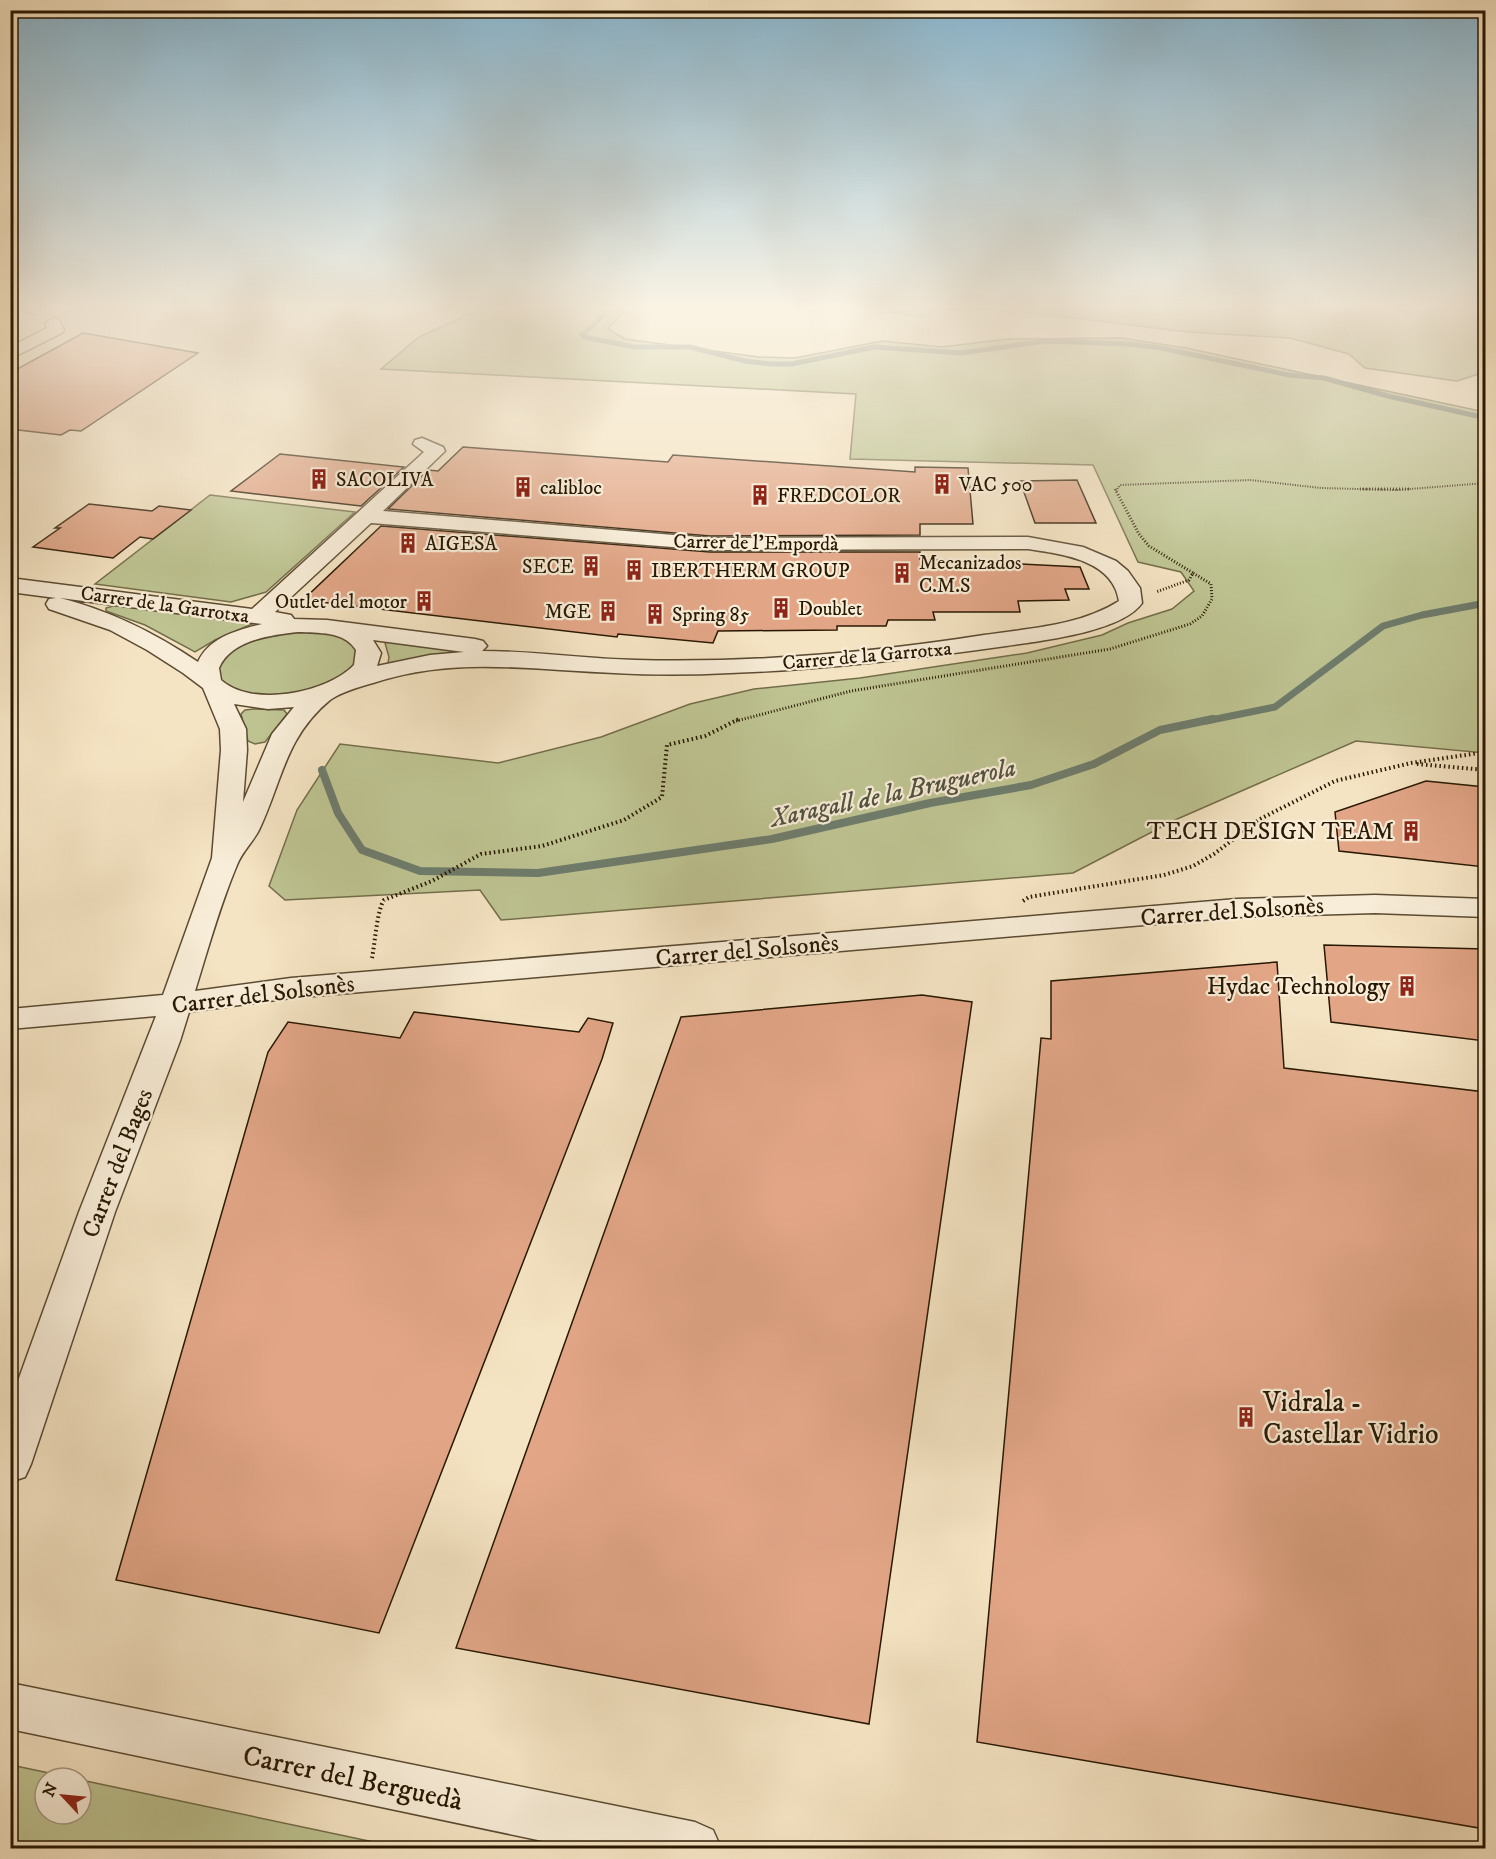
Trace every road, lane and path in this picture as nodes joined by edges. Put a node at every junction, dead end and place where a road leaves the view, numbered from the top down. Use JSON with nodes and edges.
{"nodes":[{"id":1,"x":422,"y":444,"type":"dead end"},
{"id":2,"x":1485,"y":483,"type":"edge"},
{"id":3,"x":366,"y":516,"type":"junction"},
{"id":4,"x":1192,"y":573,"type":"junction"},
{"id":5,"x":10,"y":585,"type":"edge"},
{"id":6,"x":10,"y":593,"type":"edge"},
{"id":7,"x":1131,"y":597,"type":"junction"},
{"id":8,"x":258,"y":616,"type":"junction"},
{"id":9,"x":329,"y":627,"type":"junction"},
{"id":10,"x":585,"y":665,"type":"junction"},
{"id":11,"x":212,"y":684,"type":"junction"},
{"id":12,"x":335,"y":688,"type":"junction"},
{"id":13,"x":1485,"y":752,"type":"edge"},
{"id":14,"x":1411,"y":763,"type":"junction"},
{"id":15,"x":1485,"y":770,"type":"edge"},
{"id":16,"x":224,"y":862,"type":"junction"},
{"id":17,"x":1485,"y":908,"type":"edge"},
{"id":18,"x":378,"y":928,"type":"dead end"},
{"id":19,"x":979,"y":930,"type":"junction"},
{"id":20,"x":176,"y":1004,"type":"junction"},
{"id":21,"x":10,"y":1019,"type":"edge"},
{"id":22,"x":10,"y":1464,"type":"edge"},
{"id":23,"x":10,"y":1706,"type":"edge"},
{"id":24,"x":695,"y":1848,"type":"edge"}],
"edges":[{"from":1,"to":3,"type":"street"},
{"from":2,"to":4,"type":"path"},
{"from":3,"to":7,"type":"street","name":"Carrer de l'Empordà"},
{"from":3,"to":8,"type":"street"},
{"from":4,"to":7,"type":"path"},
{"from":4,"to":18,"type":"path"},
{"from":5,"to":8,"type":"street","name":"Carrer de la Garrotxa"},
{"from":6,"to":11,"type":"street","name":"Carrer de la Garrotxa"},
{"from":7,"to":10,"type":"street","name":"Carrer de la Garrotxa"},
{"from":8,"to":9,"type":"street","name":"Carrer de la Garrotxa"},
{"from":9,"to":10,"type":"street","name":"Carrer de la Garrotxa"},
{"from":9,"to":11,"type":"street"},
{"from":9,"to":12,"type":"street","name":"Carrer del Bages"},
{"from":10,"to":12,"type":"street","name":"Carrer de la Garrotxa"},
{"from":11,"to":12,"type":"street"},
{"from":11,"to":16,"type":"street","name":"Carrer del Bages"},
{"from":12,"to":16,"type":"street","name":"Carrer del Bages"},
{"from":13,"to":14,"type":"path"},
{"from":14,"to":15,"type":"path"},
{"from":14,"to":19,"type":"path"},
{"from":16,"to":20,"type":"street","name":"Carrer del Bages"},
{"from":17,"to":19,"type":"street","name":"Carrer del Solsonès"},
{"from":19,"to":20,"type":"street","name":"Carrer del Solsonès"},
{"from":20,"to":21,"type":"street","name":"Carrer del Solsonès"},
{"from":20,"to":22,"type":"street","name":"Carrer del Bages"},
{"from":23,"to":24,"type":"street","name":"Carrer del Berguedà"}]}
